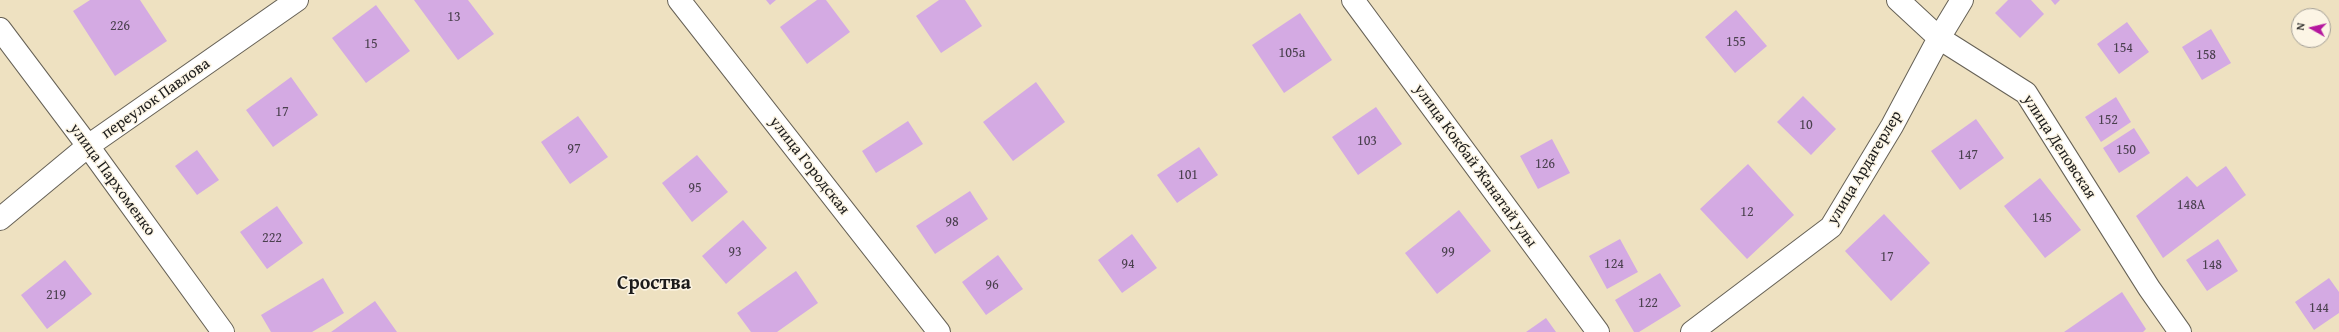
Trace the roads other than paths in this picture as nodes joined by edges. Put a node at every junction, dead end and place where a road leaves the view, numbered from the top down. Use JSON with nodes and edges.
{"nodes":[{"id":1,"x":297,"y":0,"type":"edge"},
{"id":2,"x":679,"y":0,"type":"edge"},
{"id":3,"x":1353,"y":0,"type":"edge"},
{"id":4,"x":1898,"y":0,"type":"edge"},
{"id":5,"x":1962,"y":0,"type":"edge"},
{"id":6,"x":0,"y":29,"type":"edge"},
{"id":7,"x":1939,"y":38,"type":"junction"},
{"id":8,"x":88,"y":146,"type":"junction"},
{"id":9,"x":0,"y":219,"type":"edge"},
{"id":10,"x":222,"y":332,"type":"edge"},
{"id":11,"x":939,"y":332,"type":"edge"},
{"id":12,"x":1598,"y":332,"type":"edge"},
{"id":13,"x":1692,"y":332,"type":"edge"},
{"id":14,"x":2180,"y":332,"type":"edge"}],
"edges":[{"from":1,"to":8,"type":"street","name":"переулок Павлова"},
{"from":2,"to":11,"type":"street","name":"улица Городская"},
{"from":3,"to":12,"type":"street","name":"улица Кокбай Жанатай улы"},
{"from":4,"to":7,"type":"street","name":"улица Деповская"},
{"from":5,"to":7,"type":"street","name":"улица Ардагерлер"},
{"from":6,"to":8,"type":"street","name":"улица Пархоменко"},
{"from":7,"to":13,"type":"street","name":"улица Ардагерлер"},
{"from":7,"to":14,"type":"street","name":"улица Деповская"},
{"from":8,"to":9,"type":"street","name":"переулок Павлова"},
{"from":8,"to":10,"type":"street","name":"улица Пархоменко"}]}
